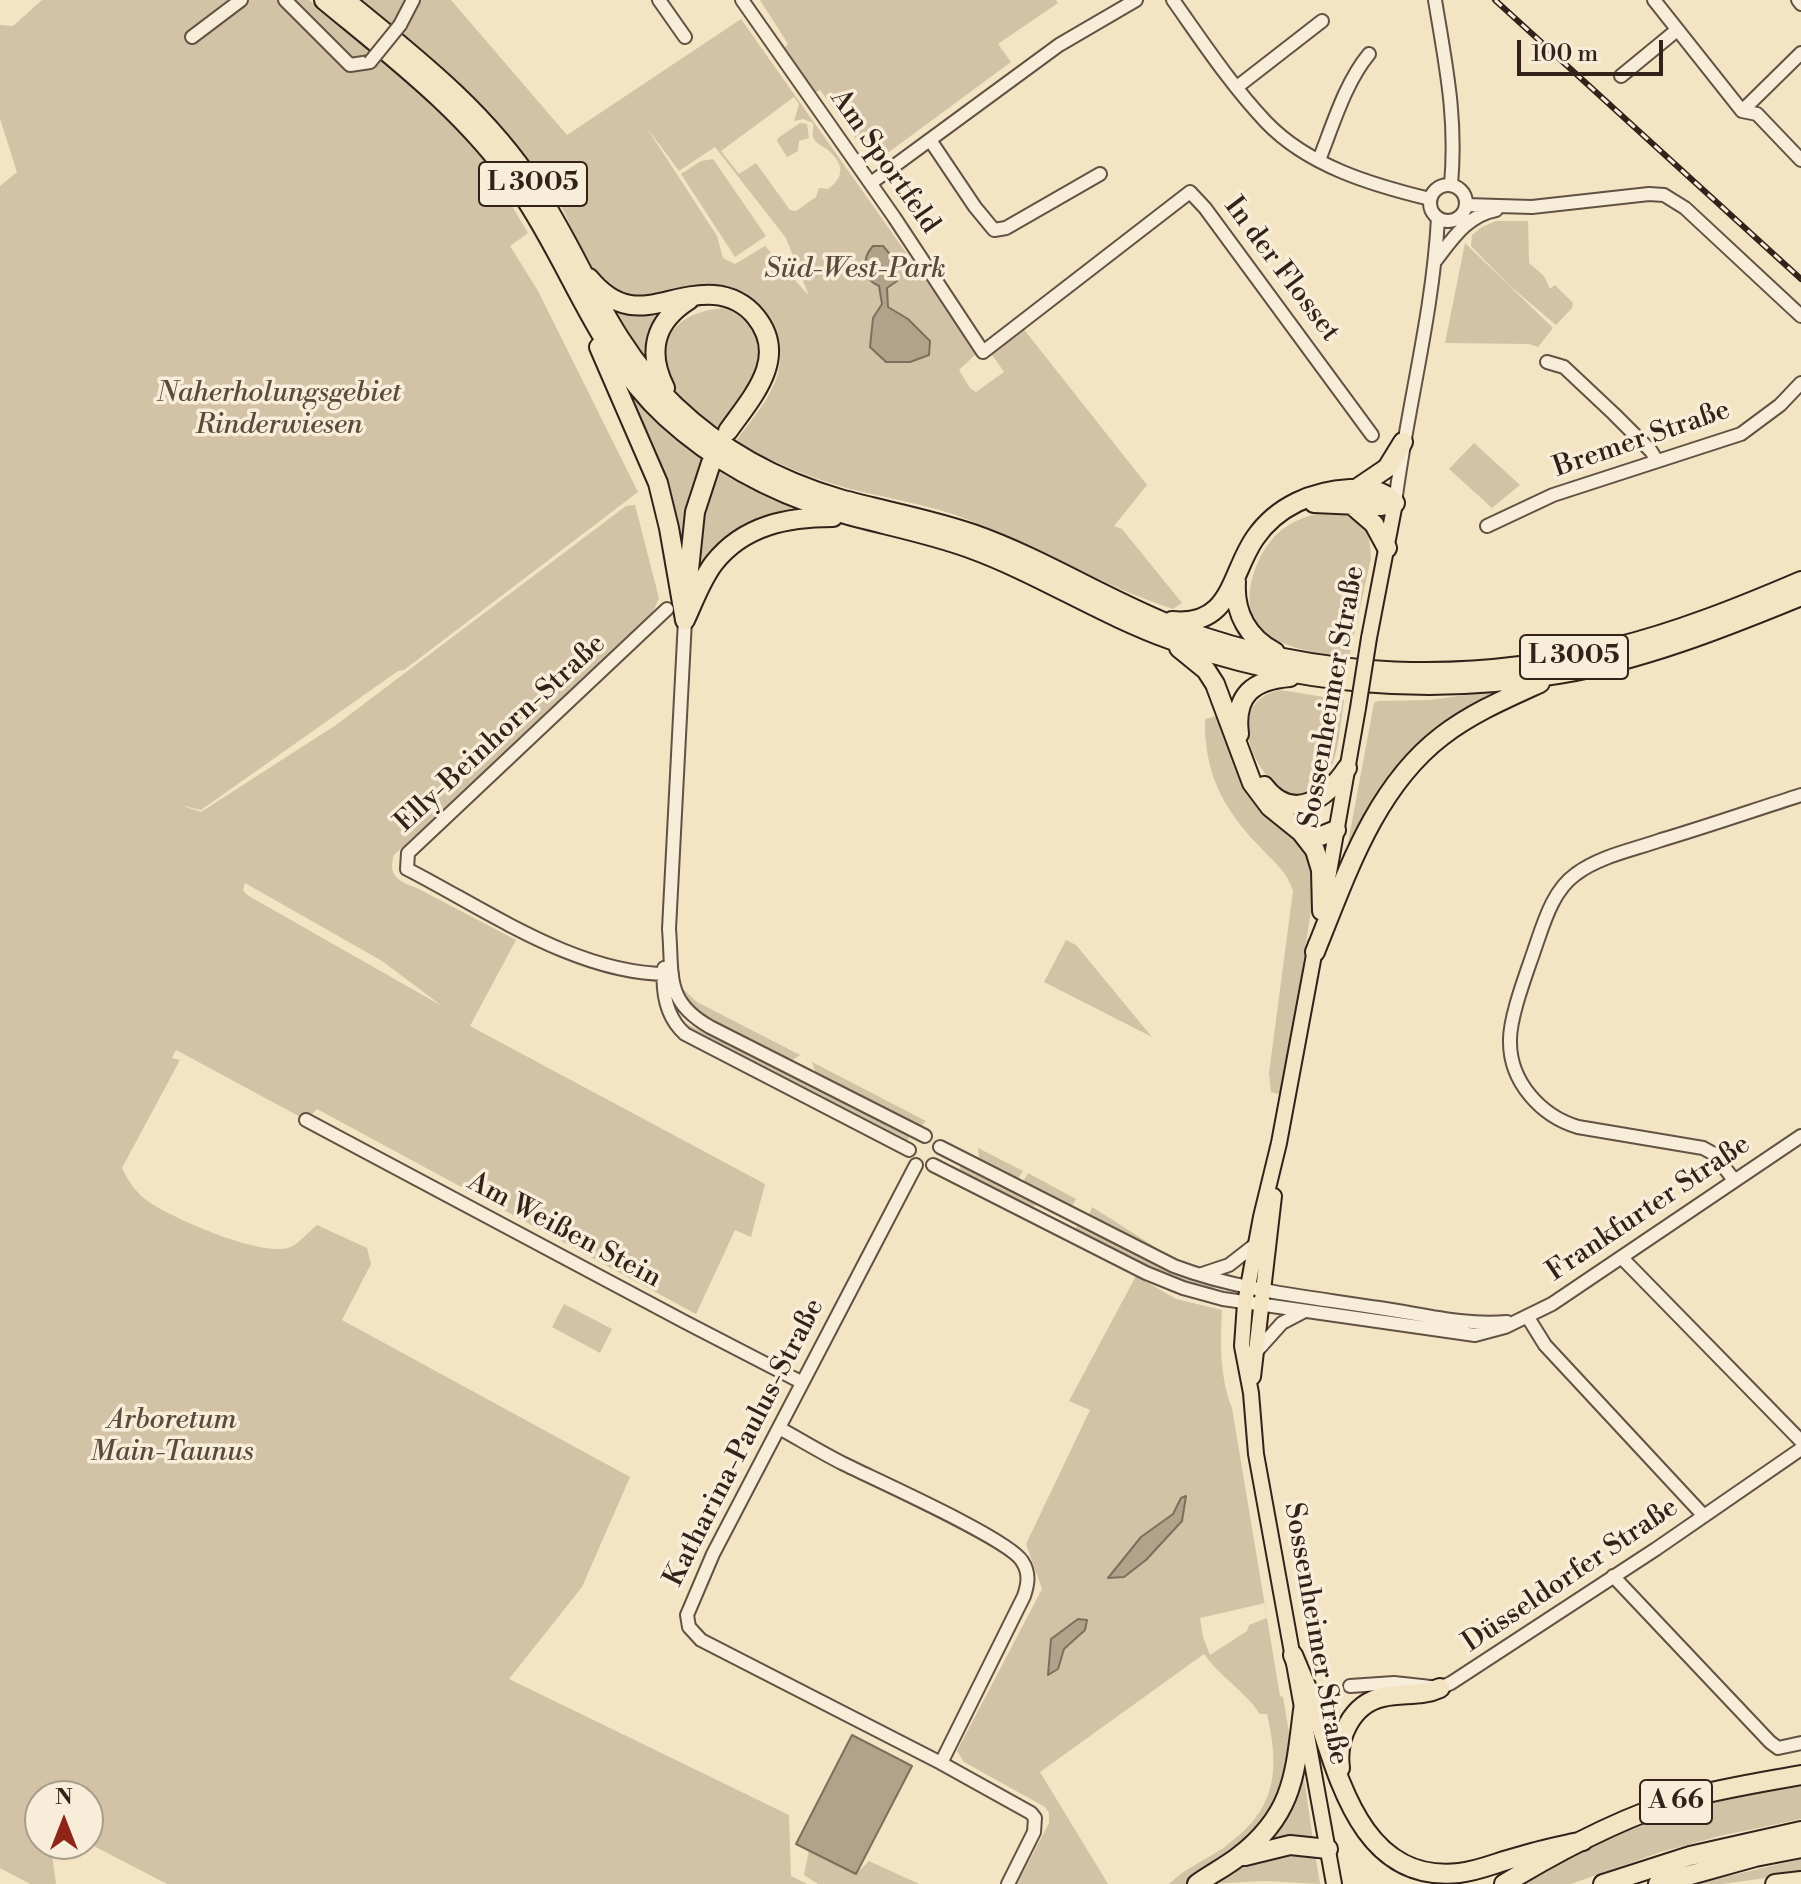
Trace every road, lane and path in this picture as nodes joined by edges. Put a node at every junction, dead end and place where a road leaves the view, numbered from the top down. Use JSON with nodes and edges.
{"nodes":[{"id":1,"x":241,"y":0,"type":"edge"},
{"id":2,"x":285,"y":0,"type":"edge"},
{"id":3,"x":324,"y":0,"type":"edge"},
{"id":4,"x":345,"y":0,"type":"edge"},
{"id":5,"x":413,"y":0,"type":"edge"},
{"id":6,"x":659,"y":0,"type":"edge"},
{"id":7,"x":742,"y":0,"type":"edge"},
{"id":8,"x":1136,"y":0,"type":"edge"},
{"id":9,"x":1173,"y":0,"type":"edge"},
{"id":10,"x":1435,"y":0,"type":"edge"},
{"id":11,"x":1654,"y":0,"type":"edge"},
{"id":12,"x":1322,"y":21,"type":"dead end"},
{"id":13,"x":1677,"y":30,"type":"junction"},
{"id":14,"x":192,"y":37,"type":"dead end"},
{"id":15,"x":685,"y":37,"type":"dead end"},
{"id":16,"x":1801,"y":53,"type":"edge"},
{"id":17,"x":1369,"y":54,"type":"dead end"},
{"id":18,"x":1621,"y":76,"type":"dead end"},
{"id":19,"x":1237,"y":87,"type":"junction"},
{"id":20,"x":1742,"y":111,"type":"junction"},
{"id":21,"x":930,"y":140,"type":"junction"},
{"id":22,"x":1319,"y":160,"type":"junction"},
{"id":23,"x":1801,"y":160,"type":"edge"},
{"id":24,"x":1100,"y":174,"type":"dead end"},
{"id":25,"x":871,"y":183,"type":"junction"},
{"id":26,"x":1451,"y":185,"type":"junction"},
{"id":27,"x":1430,"y":199,"type":"junction"},
{"id":28,"x":1466,"y":205,"type":"junction"},
{"id":29,"x":1508,"y":208,"type":"junction"},
{"id":30,"x":1444,"y":220,"type":"junction"},
{"id":31,"x":1436,"y":260,"type":"junction"},
{"id":32,"x":576,"y":262,"type":"junction"},
{"id":33,"x":695,"y":297,"type":"junction"},
{"id":34,"x":582,"y":304,"type":"junction"},
{"id":35,"x":1801,"y":316,"type":"edge"},
{"id":36,"x":983,"y":352,"type":"joint"},
{"id":37,"x":1547,"y":362,"type":"dead end"},
{"id":38,"x":1801,"y":383,"type":"edge"},
{"id":39,"x":674,"y":406,"type":"junction"},
{"id":40,"x":728,"y":431,"type":"dead end"},
{"id":41,"x":1372,"y":435,"type":"dead end"},
{"id":42,"x":1403,"y":442,"type":"junction"},
{"id":43,"x":1657,"y":461,"type":"junction"},
{"id":44,"x":711,"y":463,"type":"dead end"},
{"id":45,"x":1354,"y":497,"type":"junction"},
{"id":46,"x":1395,"y":503,"type":"junction"},
{"id":47,"x":856,"y":517,"type":"junction"},
{"id":48,"x":1487,"y":526,"type":"dead end"},
{"id":49,"x":1387,"y":548,"type":"junction"},
{"id":50,"x":1236,"y":578,"type":"junction"},
{"id":51,"x":1801,"y":581,"type":"edge"},
{"id":52,"x":1801,"y":596,"type":"edge"},
{"id":53,"x":667,"y":609,"type":"dead end"},
{"id":54,"x":1150,"y":617,"type":"junction"},
{"id":55,"x":685,"y":620,"type":"junction"},
{"id":56,"x":1167,"y":639,"type":"junction"},
{"id":57,"x":1289,"y":659,"type":"junction"},
{"id":58,"x":1562,"y":674,"type":"junction"},
{"id":59,"x":1307,"y":676,"type":"junction"},
{"id":60,"x":1347,"y":768,"type":"junction"},
{"id":61,"x":1801,"y":795,"type":"edge"},
{"id":62,"x":1336,"y":830,"type":"junction"},
{"id":63,"x":1301,"y":832,"type":"junction"},
{"id":64,"x":1322,"y":911,"type":"junction"},
{"id":65,"x":1315,"y":952,"type":"junction"},
{"id":66,"x":668,"y":974,"type":"junction"},
{"id":67,"x":306,"y":1120,"type":"dead end"},
{"id":68,"x":925,"y":1136,"type":"junction"},
{"id":69,"x":1801,"y":1136,"type":"edge"},
{"id":70,"x":1279,"y":1143,"type":"junction"},
{"id":71,"x":940,"y":1147,"type":"junction"},
{"id":72,"x":909,"y":1150,"type":"junction"},
{"id":73,"x":916,"y":1165,"type":"junction"},
{"id":74,"x":933,"y":1165,"type":"junction"},
{"id":75,"x":1734,"y":1180,"type":"junction"},
{"id":76,"x":1074,"y":1215,"type":"junction"},
{"id":77,"x":1044,"y":1221,"type":"junction"},
{"id":78,"x":1256,"y":1244,"type":"junction"},
{"id":79,"x":1622,"y":1258,"type":"junction"},
{"id":80,"x":1199,"y":1275,"type":"junction"},
{"id":81,"x":1255,"y":1288,"type":"junction"},
{"id":82,"x":1252,"y":1304,"type":"junction"},
{"id":83,"x":1312,"y":1310,"type":"junction"},
{"id":84,"x":1525,"y":1318,"type":"junction"},
{"id":85,"x":1255,"y":1353,"type":"junction"},
{"id":86,"x":801,"y":1382,"type":"junction"},
{"id":87,"x":1251,"y":1393,"type":"junction"},
{"id":88,"x":779,"y":1428,"type":"junction"},
{"id":89,"x":1801,"y":1441,"type":"edge"},
{"id":90,"x":1801,"y":1449,"type":"edge"},
{"id":91,"x":1704,"y":1516,"type":"junction"},
{"id":92,"x":1613,"y":1576,"type":"junction"},
{"id":93,"x":1293,"y":1655,"type":"junction"},
{"id":94,"x":1350,"y":1686,"type":"dead end"},
{"id":95,"x":1440,"y":1688,"type":"junction"},
{"id":96,"x":1303,"y":1710,"type":"junction"},
{"id":97,"x":1801,"y":1743,"type":"edge"},
{"id":98,"x":941,"y":1763,"type":"junction"},
{"id":99,"x":1801,"y":1775,"type":"edge"},
{"id":100,"x":1362,"y":1827,"type":"junction"},
{"id":101,"x":1801,"y":1831,"type":"edge"},
{"id":102,"x":1583,"y":1841,"type":"junction"},
{"id":103,"x":1801,"y":1848,"type":"edge"},
{"id":104,"x":1328,"y":1849,"type":"junction"},
{"id":105,"x":1235,"y":1859,"type":"junction"},
{"id":106,"x":1801,"y":1881,"type":"edge"},
{"id":107,"x":1008,"y":1884,"type":"edge"},
{"id":108,"x":1197,"y":1884,"type":"edge"},
{"id":109,"x":1334,"y":1884,"type":"edge"},
{"id":110,"x":1504,"y":1884,"type":"edge"},
{"id":111,"x":1603,"y":1884,"type":"edge"},
{"id":112,"x":1658,"y":1884,"type":"edge"},
{"id":113,"x":1775,"y":1884,"type":"edge"}],
"edges":[{"from":1,"to":14,"type":"street"},
{"from":2,"to":5,"type":"street","bridge":true},
{"from":3,"to":34,"type":"highway","number":"L 3005"},
{"from":4,"to":32,"type":"highway","number":"L 3005"},
{"from":6,"to":15,"type":"street"},
{"from":7,"to":25,"type":"street","name":"Am Sportfeld"},
{"from":8,"to":21,"type":"street"},
{"from":9,"to":19,"type":"street"},
{"from":10,"to":26,"type":"street"},
{"from":11,"to":13,"type":"street"},
{"from":12,"to":19,"type":"street"},
{"from":13,"to":18,"type":"street"},
{"from":13,"to":20,"type":"street"},
{"from":16,"to":20,"type":"street"},
{"from":17,"to":22,"type":"street"},
{"from":19,"to":22,"type":"street"},
{"from":20,"to":23,"type":"street"},
{"from":21,"to":24,"type":"street"},
{"from":21,"to":25,"type":"street"},
{"from":22,"to":27,"type":"street"},
{"from":25,"to":36,"type":"street","name":"Am Sportfeld"},
{"from":26,"to":27,"type":"street"},
{"from":26,"to":28,"type":"street"},
{"from":27,"to":30,"type":"street","name":"Sossenheimer Straße"},
{"from":28,"to":29,"type":"street"},
{"from":28,"to":30,"type":"street"},
{"from":29,"to":31,"type":"street"},
{"from":29,"to":35,"type":"street"},
{"from":30,"to":31,"type":"street","name":"Sossenheimer Straße"},
{"from":31,"to":42,"type":"street","name":"Sossenheimer Straße"},
{"from":32,"to":33,"type":"highway"},
{"from":32,"to":39,"type":"highway","number":"L 3005"},
{"from":33,"to":39,"type":"highway"},
{"from":33,"to":40,"type":"highway"},
{"from":34,"to":47,"type":"highway","number":"L 3005"},
{"from":34,"to":55,"type":"highway"},
{"from":36,"to":41,"type":"street","name":"In der Flosset"},
{"from":37,"to":43,"type":"street"},
{"from":38,"to":43,"type":"street","name":"Bremer Straße"},
{"from":39,"to":54,"type":"highway","number":"L 3005"},
{"from":42,"to":45,"type":"highway"},
{"from":42,"to":46,"type":"street","name":"Sossenheimer Straße"},
{"from":43,"to":48,"type":"street","name":"Bremer Straße"},
{"from":44,"to":55,"type":"highway"},
{"from":45,"to":46,"type":"highway"},
{"from":45,"to":49,"type":"highway"},
{"from":45,"to":50,"type":"highway"},
{"from":46,"to":49,"type":"main road","name":"Sossenheimer Straße"},
{"from":47,"to":55,"type":"highway"},
{"from":47,"to":56,"type":"highway","number":"L 3005"},
{"from":49,"to":60,"type":"main road","name":"Sossenheimer Straße","bridge":true},
{"from":50,"to":54,"type":"highway"},
{"from":50,"to":57,"type":"highway"},
{"from":51,"to":57,"type":"highway","number":"L 3005"},
{"from":52,"to":58,"type":"highway","number":"L 3005"},
{"from":53,"to":66,"type":"street","name":"Elly-Beinhorn-Straße"},
{"from":54,"to":57,"type":"highway","number":"L 3005"},
{"from":55,"to":66,"type":"street"},
{"from":56,"to":59,"type":"highway","number":"L 3005"},
{"from":56,"to":63,"type":"highway"},
{"from":58,"to":59,"type":"highway","number":"L 3005"},
{"from":58,"to":65,"type":"highway"},
{"from":59,"to":60,"type":"highway"},
{"from":60,"to":62,"type":"main road","name":"Sossenheimer Straße"},
{"from":61,"to":75,"type":"street"},
{"from":62,"to":63,"type":"highway"},
{"from":62,"to":64,"type":"main road","name":"Sossenheimer Straße"},
{"from":63,"to":64,"type":"highway"},
{"from":64,"to":65,"type":"main road","name":"Sossenheimer Straße"},
{"from":65,"to":70,"type":"main road","name":"Sossenheimer Straße"},
{"from":66,"to":68,"type":"street"},
{"from":66,"to":72,"type":"street"},
{"from":67,"to":86,"type":"street","name":"Am Weißen Stein"},
{"from":68,"to":71,"type":"street"},
{"from":68,"to":72,"type":"street"},
{"from":69,"to":75,"type":"street","name":"Frankfurter Straße"},
{"from":70,"to":78,"type":"main road","name":"Sossenheimer Straße"},
{"from":70,"to":81,"type":"main road","name":"Sossenheimer Straße"},
{"from":71,"to":74,"type":"street"},
{"from":71,"to":76,"type":"street"},
{"from":72,"to":73,"type":"street"},
{"from":73,"to":74,"type":"street"},
{"from":73,"to":86,"type":"street","name":"Katharina-Paulus-Straße"},
{"from":74,"to":77,"type":"street"},
{"from":75,"to":79,"type":"street","name":"Frankfurter Straße"},
{"from":76,"to":77,"type":"street"},
{"from":76,"to":80,"type":"street"},
{"from":77,"to":82,"type":"street"},
{"from":78,"to":80,"type":"street"},
{"from":78,"to":81,"type":"main road","name":"Sossenheimer Straße"},
{"from":79,"to":84,"type":"street","name":"Frankfurter Straße"},
{"from":79,"to":89,"type":"street"},
{"from":80,"to":81,"type":"street"},
{"from":81,"to":82,"type":"main road","name":"Sossenheimer Straße"},
{"from":81,"to":84,"type":"street","name":"Frankfurter Straße"},
{"from":82,"to":83,"type":"street","name":"Frankfurter Straße"},
{"from":82,"to":85,"type":"main road","name":"Sossenheimer Straße"},
{"from":82,"to":87,"type":"main road","name":"Sossenheimer Straße"},
{"from":83,"to":84,"type":"street","name":"Frankfurter Straße"},
{"from":83,"to":85,"type":"street"},
{"from":84,"to":91,"type":"street"},
{"from":85,"to":87,"type":"main road","name":"Sossenheimer Straße"},
{"from":86,"to":88,"type":"street","name":"Katharina-Paulus-Straße"},
{"from":87,"to":93,"type":"main road","name":"Sossenheimer Straße"},
{"from":88,"to":98,"type":"street"},
{"from":88,"to":98,"type":"street","name":"Katharina-Paulus-Straße"},
{"from":90,"to":91,"type":"street","name":"Düsseldorfer Straße"},
{"from":91,"to":92,"type":"street","name":"Düsseldorfer Straße"},
{"from":92,"to":95,"type":"street","name":"Düsseldorfer Straße"},
{"from":92,"to":97,"type":"street"},
{"from":93,"to":96,"type":"main road","name":"Sossenheimer Straße"},
{"from":93,"to":100,"type":"highway"},
{"from":94,"to":95,"type":"street"},
{"from":95,"to":100,"type":"highway"},
{"from":96,"to":104,"type":"main road","name":"Sossenheimer Straße"},
{"from":96,"to":105,"type":"highway"},
{"from":98,"to":107,"type":"street","name":"Katharina-Paulus-Straße"},
{"from":99,"to":102,"type":"highway","number":"A 66"},
{"from":100,"to":102,"type":"highway"},
{"from":101,"to":111,"type":"highway","number":"A 66"},
{"from":102,"to":110,"type":"highway","number":"A 66"},
{"from":103,"to":112,"type":"highway"},
{"from":104,"to":105,"type":"highway"},
{"from":104,"to":109,"type":"main road","name":"Sossenheimer Straße"},
{"from":105,"to":108,"type":"highway"},
{"from":106,"to":113,"type":"highway"}]}
